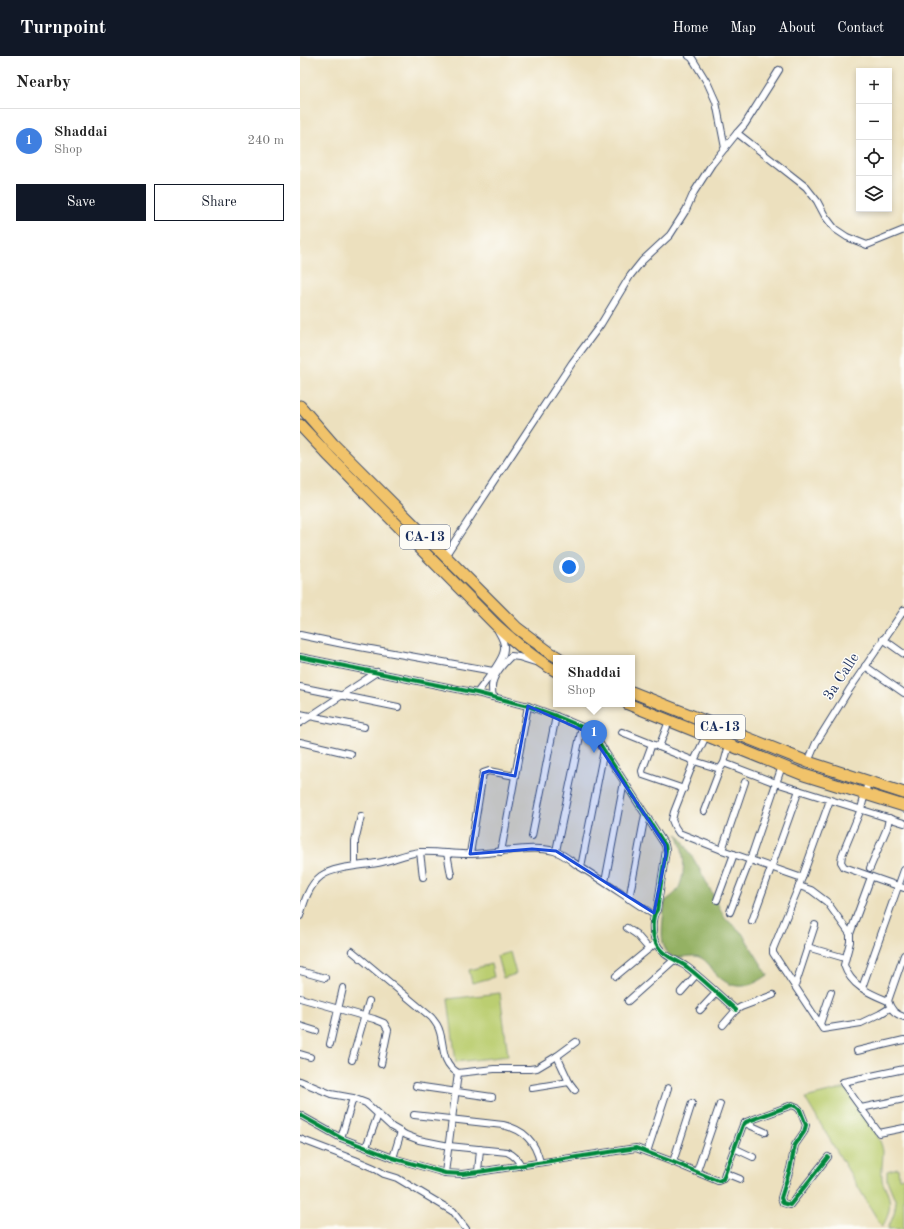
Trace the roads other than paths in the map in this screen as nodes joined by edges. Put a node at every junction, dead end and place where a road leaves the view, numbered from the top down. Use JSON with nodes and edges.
{"nodes":[{"id":1,"x":689,"y":56,"type":"edge"},
{"id":2,"x":779,"y":70,"type":"dead end"},
{"id":3,"x":737,"y":133,"type":"junction"},
{"id":4,"x":725,"y":148,"type":"junction"},
{"id":5,"x":904,"y":230,"type":"edge"},
{"id":6,"x":300,"y":406,"type":"edge"},
{"id":7,"x":300,"y":425,"type":"edge"},
{"id":8,"x":384,"y":511,"type":"junction"},
{"id":9,"x":409,"y":520,"type":"junction"},
{"id":10,"x":414,"y":542,"type":"junction"},
{"id":11,"x":445,"y":556,"type":"junction"},
{"id":12,"x":904,"y":611,"type":"edge"},
{"id":13,"x":496,"y":625,"type":"junction"},
{"id":14,"x":300,"y":635,"type":"edge"},
{"id":15,"x":883,"y":640,"type":"junction"},
{"id":16,"x":904,"y":654,"type":"edge"},
{"id":17,"x":554,"y":655,"type":"edge"},
{"id":18,"x":300,"y":656,"type":"edge"},
{"id":19,"x":865,"y":666,"type":"junction"},
{"id":20,"x":551,"y":668,"type":"edge"},
{"id":21,"x":493,"y":671,"type":"junction"},
{"id":22,"x":377,"y":672,"type":"junction"},
{"id":23,"x":300,"y":687,"type":"edge"},
{"id":24,"x":477,"y":693,"type":"junction"},
{"id":25,"x":635,"y":693,"type":"edge"},
{"id":26,"x":904,"y":693,"type":"edge"},
{"id":27,"x":343,"y":695,"type":"junction"},
{"id":28,"x":493,"y":696,"type":"junction"},
{"id":29,"x":528,"y":706,"type":"junction"},
{"id":30,"x":398,"y":707,"type":"dead end"},
{"id":31,"x":635,"y":707,"type":"edge"},
{"id":32,"x":300,"y":714,"type":"edge"},
{"id":33,"x":310,"y":716,"type":"junction"},
{"id":34,"x":556,"y":716,"type":"junction"},
{"id":35,"x":669,"y":721,"type":"junction"},
{"id":36,"x":300,"y":723,"type":"edge"},
{"id":37,"x":364,"y":727,"type":"dead end"},
{"id":38,"x":582,"y":727,"type":"junction"},
{"id":39,"x":622,"y":732,"type":"dead end"},
{"id":40,"x":706,"y":736,"type":"junction"},
{"id":41,"x":300,"y":742,"type":"edge"},
{"id":42,"x":652,"y":744,"type":"junction"},
{"id":43,"x":728,"y":745,"type":"junction"},
{"id":44,"x":659,"y":747,"type":"junction"},
{"id":45,"x":604,"y":750,"type":"junction"},
{"id":46,"x":351,"y":754,"type":"dead end"},
{"id":47,"x":694,"y":761,"type":"junction"},
{"id":48,"x":808,"y":762,"type":"junction"},
{"id":49,"x":724,"y":763,"type":"junction"},
{"id":50,"x":782,"y":766,"type":"junction"},
{"id":51,"x":720,"y":769,"type":"junction"},
{"id":52,"x":515,"y":776,"type":"junction"},
{"id":53,"x":624,"y":782,"type":"junction"},
{"id":54,"x":745,"y":782,"type":"dead end"},
{"id":55,"x":868,"y":782,"type":"junction"},
{"id":56,"x":776,"y":783,"type":"junction"},
{"id":57,"x":684,"y":789,"type":"junction"},
{"id":58,"x":799,"y":790,"type":"junction"},
{"id":59,"x":904,"y":793,"type":"edge"},
{"id":60,"x":865,"y":795,"type":"junction"},
{"id":61,"x":830,"y":800,"type":"junction"},
{"id":62,"x":904,"y":806,"type":"edge"},
{"id":63,"x":861,"y":809,"type":"junction"},
{"id":64,"x":704,"y":812,"type":"dead end"},
{"id":65,"x":645,"y":815,"type":"junction"},
{"id":66,"x":361,"y":816,"type":"dead end"},
{"id":67,"x":889,"y":818,"type":"junction"},
{"id":68,"x":904,"y":823,"type":"edge"},
{"id":69,"x":532,"y":836,"type":"dead end"},
{"id":70,"x":722,"y":850,"type":"junction"},
{"id":71,"x":556,"y":851,"type":"junction"},
{"id":72,"x":420,"y":852,"type":"junction"},
{"id":73,"x":501,"y":852,"type":"junction"},
{"id":74,"x":447,"y":853,"type":"junction"},
{"id":75,"x":470,"y":854,"type":"junction"},
{"id":76,"x":734,"y":854,"type":"junction"},
{"id":77,"x":750,"y":860,"type":"junction"},
{"id":78,"x":355,"y":866,"type":"junction"},
{"id":79,"x":581,"y":867,"type":"junction"},
{"id":80,"x":772,"y":867,"type":"junction"},
{"id":81,"x":870,"y":868,"type":"dead end"},
{"id":82,"x":904,"y":870,"type":"edge"},
{"id":83,"x":451,"y":875,"type":"dead end"},
{"id":84,"x":871,"y":876,"type":"junction"},
{"id":85,"x":423,"y":877,"type":"dead end"},
{"id":86,"x":802,"y":878,"type":"junction"},
{"id":87,"x":605,"y":882,"type":"junction"},
{"id":88,"x":800,"y":886,"type":"junction"},
{"id":89,"x":901,"y":887,"type":"edge"},
{"id":90,"x":629,"y":899,"type":"junction"},
{"id":91,"x":718,"y":900,"type":"dead end"},
{"id":92,"x":730,"y":912,"type":"dead end"},
{"id":93,"x":654,"y":913,"type":"junction"},
{"id":94,"x":300,"y":916,"type":"edge"},
{"id":95,"x":752,"y":921,"type":"dead end"},
{"id":96,"x":815,"y":925,"type":"dead end"},
{"id":97,"x":627,"y":928,"type":"dead end"},
{"id":98,"x":850,"y":934,"type":"junction"},
{"id":99,"x":656,"y":943,"type":"junction"},
{"id":100,"x":807,"y":947,"type":"junction"},
{"id":101,"x":649,"y":949,"type":"junction"},
{"id":102,"x":352,"y":951,"type":"dead end"},
{"id":103,"x":904,"y":955,"type":"edge"},
{"id":104,"x":845,"y":958,"type":"junction"},
{"id":105,"x":674,"y":960,"type":"junction"},
{"id":106,"x":300,"y":971,"type":"edge"},
{"id":107,"x":696,"y":975,"type":"junction"},
{"id":108,"x":616,"y":976,"type":"dead end"},
{"id":109,"x":325,"y":978,"type":"dead end"},
{"id":110,"x":794,"y":986,"type":"junction"},
{"id":111,"x":343,"y":988,"type":"dead end"},
{"id":112,"x":862,"y":988,"type":"junction"},
{"id":113,"x":681,"y":992,"type":"dead end"},
{"id":114,"x":831,"y":992,"type":"dead end"},
{"id":115,"x":716,"y":993,"type":"junction"},
{"id":116,"x":773,"y":995,"type":"dead end"},
{"id":117,"x":300,"y":998,"type":"edge"},
{"id":118,"x":369,"y":1001,"type":"dead end"},
{"id":119,"x":628,"y":1001,"type":"dead end"},
{"id":120,"x":888,"y":1001,"type":"junction"},
{"id":121,"x":890,"y":1008,"type":"junction"},
{"id":122,"x":338,"y":1009,"type":"junction"},
{"id":123,"x":700,"y":1010,"type":"dead end"},
{"id":124,"x":736,"y":1010,"type":"junction"},
{"id":125,"x":365,"y":1017,"type":"junction"},
{"id":126,"x":904,"y":1017,"type":"edge"},
{"id":127,"x":820,"y":1024,"type":"junction"},
{"id":128,"x":723,"y":1025,"type":"dead end"},
{"id":129,"x":300,"y":1026,"type":"edge"},
{"id":130,"x":316,"y":1031,"type":"dead end"},
{"id":131,"x":904,"y":1040,"type":"edge"},
{"id":132,"x":576,"y":1042,"type":"dead end"},
{"id":133,"x":330,"y":1044,"type":"dead end"},
{"id":134,"x":857,"y":1051,"type":"dead end"},
{"id":135,"x":300,"y":1054,"type":"edge"},
{"id":136,"x":310,"y":1056,"type":"dead end"},
{"id":137,"x":557,"y":1056,"type":"junction"},
{"id":138,"x":352,"y":1060,"type":"dead end"},
{"id":139,"x":381,"y":1064,"type":"dead end"},
{"id":140,"x":904,"y":1069,"type":"edge"},
{"id":141,"x":458,"y":1073,"type":"junction"},
{"id":142,"x":300,"y":1082,"type":"edge"},
{"id":143,"x":569,"y":1082,"type":"junction"},
{"id":144,"x":416,"y":1086,"type":"dead end"},
{"id":145,"x":532,"y":1088,"type":"dead end"},
{"id":146,"x":668,"y":1088,"type":"dead end"},
{"id":147,"x":575,"y":1090,"type":"dead end"},
{"id":148,"x":456,"y":1092,"type":"junction"},
{"id":149,"x":492,"y":1097,"type":"dead end"},
{"id":150,"x":353,"y":1098,"type":"junction"},
{"id":151,"x":904,"y":1099,"type":"edge"},
{"id":152,"x":692,"y":1103,"type":"dead end"},
{"id":153,"x":720,"y":1104,"type":"dead end"},
{"id":154,"x":861,"y":1108,"type":"junction"},
{"id":155,"x":300,"y":1115,"type":"edge"},
{"id":156,"x":378,"y":1115,"type":"junction"},
{"id":157,"x":414,"y":1115,"type":"dead end"},
{"id":158,"x":452,"y":1119,"type":"junction"},
{"id":159,"x":745,"y":1124,"type":"junction"},
{"id":160,"x":904,"y":1128,"type":"edge"},
{"id":161,"x":401,"y":1132,"type":"junction"},
{"id":162,"x":765,"y":1132,"type":"dead end"},
{"id":163,"x":341,"y":1138,"type":"junction"},
{"id":164,"x":300,"y":1139,"type":"edge"},
{"id":165,"x":449,"y":1146,"type":"junction"},
{"id":166,"x":366,"y":1147,"type":"junction"},
{"id":167,"x":734,"y":1148,"type":"junction"},
{"id":168,"x":480,"y":1149,"type":"junction"},
{"id":169,"x":647,"y":1152,"type":"junction"},
{"id":170,"x":828,"y":1156,"type":"dead end"},
{"id":171,"x":753,"y":1157,"type":"dead end"},
{"id":172,"x":393,"y":1158,"type":"junction"},
{"id":173,"x":540,"y":1162,"type":"junction"},
{"id":174,"x":673,"y":1162,"type":"junction"},
{"id":175,"x":522,"y":1166,"type":"junction"},
{"id":176,"x":697,"y":1171,"type":"junction"},
{"id":177,"x":478,"y":1172,"type":"junction"},
{"id":178,"x":445,"y":1173,"type":"junction"},
{"id":179,"x":725,"y":1173,"type":"junction"},
{"id":180,"x":740,"y":1179,"type":"dead end"},
{"id":181,"x":466,"y":1229,"type":"edge"}],
"edges":[{"from":1,"to":4,"type":"street"},
{"from":2,"to":3,"type":"street"},
{"from":3,"to":4,"type":"street"},
{"from":3,"to":5,"type":"street"},
{"from":4,"to":11,"type":"street"},
{"from":6,"to":9,"type":"highway","number":"CA-13"},
{"from":7,"to":8,"type":"highway","number":"CA-13"},
{"from":8,"to":9,"type":"highway"},
{"from":8,"to":10,"type":"highway","number":"CA-13"},
{"from":9,"to":11,"type":"highway","number":"CA-13"},
{"from":10,"to":11,"type":"highway"},
{"from":10,"to":13,"type":"highway","number":"CA-13"},
{"from":11,"to":17,"type":"highway","number":"CA-13"},
{"from":12,"to":15,"type":"street","name":"3a Calle"},
{"from":13,"to":20,"type":"highway","number":"CA-13"},
{"from":13,"to":21,"type":"street"},
{"from":14,"to":21,"type":"street"},
{"from":15,"to":16,"type":"street"},
{"from":15,"to":19,"type":"street","name":"3a Calle"},
{"from":18,"to":22,"type":"street"},
{"from":19,"to":26,"type":"street"},
{"from":19,"to":48,"type":"street","name":"3a Calle"},
{"from":20,"to":28,"type":"street"},
{"from":21,"to":24,"type":"street"},
{"from":22,"to":24,"type":"street"},
{"from":22,"to":27,"type":"street"},
{"from":23,"to":27,"type":"street"},
{"from":24,"to":28,"type":"street"},
{"from":25,"to":48,"type":"highway","number":"CA-13"},
{"from":27,"to":30,"type":"street"},
{"from":27,"to":33,"type":"street"},
{"from":28,"to":29,"type":"street"},
{"from":29,"to":34,"type":"street"},
{"from":29,"to":52,"type":"street"},
{"from":31,"to":35,"type":"highway","number":"CA-13"},
{"from":32,"to":33,"type":"street"},
{"from":33,"to":36,"type":"street"},
{"from":33,"to":37,"type":"street"},
{"from":34,"to":38,"type":"street"},
{"from":34,"to":69,"type":"street"},
{"from":35,"to":40,"type":"highway","number":"CA-13"},
{"from":35,"to":44,"type":"street"},
{"from":38,"to":45,"type":"street"},
{"from":38,"to":71,"type":"street"},
{"from":39,"to":42,"type":"street"},
{"from":40,"to":43,"type":"highway","number":"CA-13"},
{"from":40,"to":47,"type":"street"},
{"from":41,"to":46,"type":"street"},
{"from":42,"to":44,"type":"street"},
{"from":42,"to":57,"type":"street"},
{"from":43,"to":49,"type":"street"},
{"from":43,"to":50,"type":"highway","number":"CA-13"},
{"from":44,"to":47,"type":"street"},
{"from":45,"to":53,"type":"street"},
{"from":45,"to":79,"type":"street"},
{"from":47,"to":51,"type":"street"},
{"from":47,"to":57,"type":"street"},
{"from":48,"to":55,"type":"highway","number":"CA-13"},
{"from":49,"to":51,"type":"street"},
{"from":49,"to":56,"type":"street"},
{"from":50,"to":56,"type":"street"},
{"from":50,"to":60,"type":"highway","number":"CA-13"},
{"from":51,"to":64,"type":"street"},
{"from":52,"to":73,"type":"street"},
{"from":52,"to":75,"type":"street"},
{"from":53,"to":65,"type":"street"},
{"from":53,"to":87,"type":"street"},
{"from":54,"to":70,"type":"street"},
{"from":55,"to":59,"type":"highway","number":"CA-13"},
{"from":55,"to":60,"type":"street"},
{"from":56,"to":58,"type":"street"},
{"from":56,"to":77,"type":"street"},
{"from":57,"to":70,"type":"street"},
{"from":58,"to":61,"type":"street"},
{"from":58,"to":80,"type":"street"},
{"from":60,"to":62,"type":"highway","number":"CA-13"},
{"from":60,"to":63,"type":"street"},
{"from":61,"to":63,"type":"street"},
{"from":61,"to":86,"type":"street"},
{"from":63,"to":67,"type":"street"},
{"from":63,"to":84,"type":"street"},
{"from":65,"to":90,"type":"street"},
{"from":65,"to":93,"type":"street"},
{"from":66,"to":78,"type":"street"},
{"from":67,"to":68,"type":"street"},
{"from":67,"to":81,"type":"street"},
{"from":70,"to":76,"type":"street"},
{"from":71,"to":73,"type":"street"},
{"from":71,"to":79,"type":"street"},
{"from":72,"to":74,"type":"street"},
{"from":72,"to":78,"type":"street"},
{"from":72,"to":85,"type":"street"},
{"from":73,"to":75,"type":"street"},
{"from":74,"to":75,"type":"street"},
{"from":74,"to":83,"type":"street"},
{"from":76,"to":77,"type":"street"},
{"from":76,"to":91,"type":"street"},
{"from":77,"to":80,"type":"street"},
{"from":77,"to":92,"type":"street"},
{"from":78,"to":94,"type":"street"},
{"from":79,"to":87,"type":"street"},
{"from":80,"to":86,"type":"street"},
{"from":80,"to":95,"type":"street"},
{"from":82,"to":89,"type":"street"},
{"from":84,"to":89,"type":"street"},
{"from":84,"to":98,"type":"street"},
{"from":86,"to":88,"type":"street"},
{"from":87,"to":90,"type":"street"},
{"from":88,"to":98,"type":"street"},
{"from":88,"to":110,"type":"street"},
{"from":89,"to":112,"type":"street"},
{"from":90,"to":93,"type":"street"},
{"from":93,"to":99,"type":"street"},
{"from":96,"to":100,"type":"street"},
{"from":97,"to":101,"type":"street"},
{"from":98,"to":104,"type":"street"},
{"from":99,"to":101,"type":"street"},
{"from":99,"to":105,"type":"street"},
{"from":100,"to":104,"type":"street"},
{"from":100,"to":110,"type":"street"},
{"from":101,"to":108,"type":"street"},
{"from":102,"to":141,"type":"street"},
{"from":103,"to":120,"type":"street"},
{"from":104,"to":112,"type":"street"},
{"from":105,"to":107,"type":"street"},
{"from":105,"to":119,"type":"street"},
{"from":106,"to":109,"type":"street"},
{"from":107,"to":113,"type":"street"},
{"from":107,"to":115,"type":"street"},
{"from":110,"to":127,"type":"street"},
{"from":111,"to":122,"type":"street"},
{"from":112,"to":120,"type":"street"},
{"from":114,"to":127,"type":"street"},
{"from":115,"to":123,"type":"street"},
{"from":115,"to":124,"type":"street"},
{"from":116,"to":124,"type":"street"},
{"from":117,"to":122,"type":"street"},
{"from":118,"to":125,"type":"street"},
{"from":120,"to":121,"type":"street"},
{"from":121,"to":126,"type":"street"},
{"from":121,"to":127,"type":"street"},
{"from":122,"to":125,"type":"street"},
{"from":122,"to":133,"type":"street"},
{"from":124,"to":128,"type":"street"},
{"from":125,"to":138,"type":"street"},
{"from":125,"to":139,"type":"street"},
{"from":129,"to":130,"type":"street"},
{"from":131,"to":134,"type":"street"},
{"from":132,"to":137,"type":"street"},
{"from":135,"to":136,"type":"street"},
{"from":137,"to":141,"type":"street"},
{"from":137,"to":143,"type":"street"},
{"from":140,"to":154,"type":"street"},
{"from":141,"to":148,"type":"street"},
{"from":142,"to":150,"type":"street"},
{"from":143,"to":145,"type":"street"},
{"from":143,"to":147,"type":"street"},
{"from":144,"to":148,"type":"street"},
{"from":146,"to":169,"type":"street"},
{"from":148,"to":149,"type":"street"},
{"from":148,"to":158,"type":"street"},
{"from":150,"to":156,"type":"street"},
{"from":150,"to":163,"type":"street"},
{"from":151,"to":154,"type":"street"},
{"from":152,"to":174,"type":"street"},
{"from":153,"to":176,"type":"street"},
{"from":154,"to":160,"type":"street"},
{"from":155,"to":163,"type":"street"},
{"from":156,"to":161,"type":"street"},
{"from":156,"to":166,"type":"street"},
{"from":157,"to":158,"type":"street"},
{"from":158,"to":165,"type":"street"},
{"from":158,"to":173,"type":"street"},
{"from":159,"to":162,"type":"street"},
{"from":159,"to":167,"type":"street"},
{"from":159,"to":170,"type":"street"},
{"from":161,"to":165,"type":"street"},
{"from":161,"to":172,"type":"street"},
{"from":163,"to":166,"type":"street"},
{"from":164,"to":181,"type":"street"},
{"from":165,"to":168,"type":"street"},
{"from":165,"to":178,"type":"street"},
{"from":166,"to":172,"type":"street"},
{"from":167,"to":171,"type":"street"},
{"from":167,"to":179,"type":"street"},
{"from":168,"to":175,"type":"street"},
{"from":168,"to":177,"type":"street"},
{"from":169,"to":173,"type":"street"},
{"from":169,"to":174,"type":"street"},
{"from":172,"to":178,"type":"street"},
{"from":173,"to":175,"type":"street"},
{"from":174,"to":176,"type":"street"},
{"from":175,"to":177,"type":"street"},
{"from":176,"to":179,"type":"street"},
{"from":177,"to":178,"type":"street"},
{"from":179,"to":180,"type":"street"}]}
